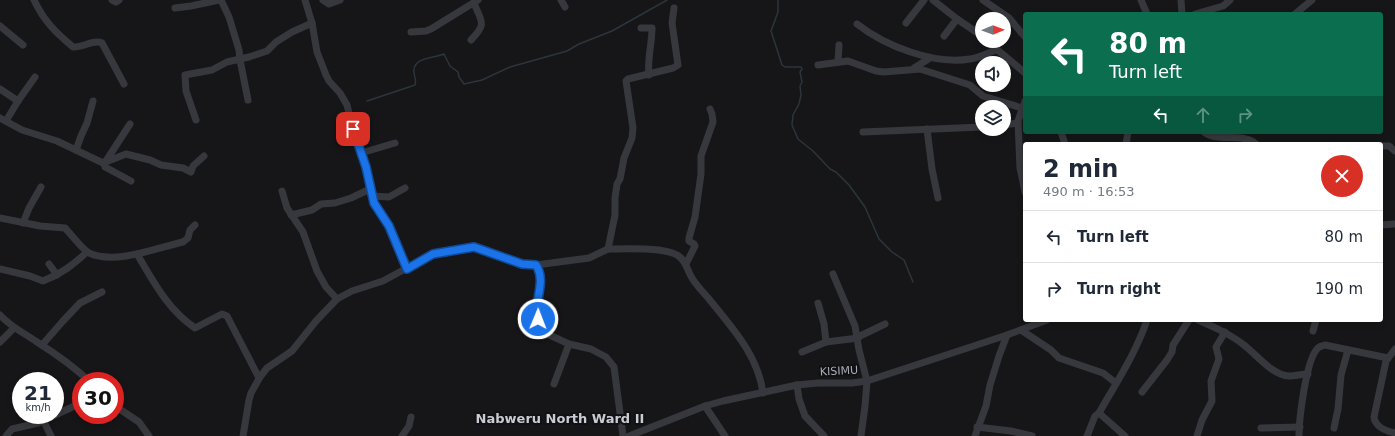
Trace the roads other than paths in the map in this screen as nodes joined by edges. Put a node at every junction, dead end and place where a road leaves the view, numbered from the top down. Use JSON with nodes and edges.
{"nodes":[{"id":1,"x":34,"y":0,"type":"edge"},
{"id":2,"x":112,"y":0,"type":"edge"},
{"id":3,"x":119,"y":0,"type":"edge"},
{"id":4,"x":220,"y":0,"type":"edge"},
{"id":5,"x":305,"y":0,"type":"edge"},
{"id":6,"x":324,"y":0,"type":"edge"},
{"id":7,"x":340,"y":0,"type":"edge"},
{"id":8,"x":561,"y":0,"type":"edge"},
{"id":9,"x":924,"y":0,"type":"edge"},
{"id":10,"x":933,"y":0,"type":"edge"},
{"id":11,"x":985,"y":0,"type":"edge"},
{"id":12,"x":1141,"y":0,"type":"edge"},
{"id":13,"x":1181,"y":0,"type":"edge"},
{"id":14,"x":1230,"y":0,"type":"edge"},
{"id":15,"x":1312,"y":0,"type":"edge"},
{"id":16,"x":476,"y":1,"type":"edge"},
{"id":17,"x":565,"y":7,"type":"dead end"},
{"id":18,"x":175,"y":8,"type":"dead end"},
{"id":19,"x":674,"y":8,"type":"dead end"},
{"id":20,"x":1219,"y":11,"type":"edge"},
{"id":21,"x":1146,"y":12,"type":"edge"},
{"id":22,"x":1182,"y":12,"type":"edge"},
{"id":23,"x":1297,"y":12,"type":"edge"},
{"id":24,"x":957,"y":19,"type":"junction"},
{"id":25,"x":312,"y":23,"type":"junction"},
{"id":26,"x":906,"y":23,"type":"dead end"},
{"id":27,"x":857,"y":24,"type":"dead end"},
{"id":28,"x":0,"y":26,"type":"edge"},
{"id":29,"x":641,"y":28,"type":"dead end"},
{"id":30,"x":975,"y":31,"type":"edge"},
{"id":31,"x":411,"y":32,"type":"dead end"},
{"id":32,"x":1023,"y":35,"type":"edge"},
{"id":33,"x":944,"y":36,"type":"dead end"},
{"id":34,"x":471,"y":40,"type":"dead end"},
{"id":35,"x":839,"y":44,"type":"dead end"},
{"id":36,"x":23,"y":45,"type":"dead end"},
{"id":37,"x":996,"y":50,"type":"joint"},
{"id":38,"x":930,"y":58,"type":"junction"},
{"id":39,"x":240,"y":60,"type":"junction"},
{"id":40,"x":838,"y":62,"type":"junction"},
{"id":41,"x":818,"y":65,"type":"dead end"},
{"id":42,"x":912,"y":69,"type":"junction"},
{"id":43,"x":1023,"y":71,"type":"edge"},
{"id":44,"x":649,"y":75,"type":"junction"},
{"id":45,"x":35,"y":77,"type":"dead end"},
{"id":46,"x":124,"y":84,"type":"dead end"},
{"id":47,"x":0,"y":89,"type":"edge"},
{"id":48,"x":248,"y":100,"type":"dead end"},
{"id":49,"x":18,"y":101,"type":"junction"},
{"id":50,"x":93,"y":101,"type":"dead end"},
{"id":51,"x":1023,"y":104,"type":"edge"},
{"id":52,"x":1023,"y":107,"type":"edge"},
{"id":53,"x":710,"y":109,"type":"dead end"},
{"id":54,"x":3,"y":119,"type":"edge"},
{"id":55,"x":196,"y":120,"type":"dead end"},
{"id":56,"x":1018,"y":123,"type":"junction"},
{"id":57,"x":130,"y":124,"type":"dead end"},
{"id":58,"x":1011,"y":124,"type":"edge"},
{"id":59,"x":975,"y":127,"type":"edge"},
{"id":60,"x":927,"y":129,"type":"junction"},
{"id":61,"x":863,"y":132,"type":"dead end"},
{"id":62,"x":1208,"y":134,"type":"edge"},
{"id":63,"x":1253,"y":142,"type":"edge"},
{"id":64,"x":395,"y":143,"type":"dead end"},
{"id":65,"x":1383,"y":146,"type":"edge"},
{"id":66,"x":76,"y":150,"type":"junction"},
{"id":67,"x":1395,"y":151,"type":"edge"},
{"id":68,"x":361,"y":152,"type":"junction"},
{"id":69,"x":204,"y":156,"type":"dead end"},
{"id":70,"x":105,"y":162,"type":"junction"},
{"id":71,"x":131,"y":181,"type":"dead end"},
{"id":72,"x":1023,"y":182,"type":"edge"},
{"id":73,"x":41,"y":186,"type":"dead end"},
{"id":74,"x":405,"y":188,"type":"dead end"},
{"id":75,"x":282,"y":191,"type":"dead end"},
{"id":76,"x":371,"y":192,"type":"junction"},
{"id":77,"x":938,"y":198,"type":"dead end"},
{"id":78,"x":291,"y":215,"type":"junction"},
{"id":79,"x":0,"y":218,"type":"edge"},
{"id":80,"x":23,"y":223,"type":"junction"},
{"id":81,"x":1395,"y":224,"type":"edge"},
{"id":82,"x":195,"y":225,"type":"dead end"},
{"id":83,"x":1383,"y":226,"type":"edge"},
{"id":84,"x":608,"y":249,"type":"junction"},
{"id":85,"x":87,"y":252,"type":"junction"},
{"id":86,"x":137,"y":254,"type":"junction"},
{"id":87,"x":50,"y":264,"type":"dead end"},
{"id":88,"x":686,"y":264,"type":"junction"},
{"id":89,"x":536,"y":265,"type":"junction"},
{"id":90,"x":0,"y":269,"type":"edge"},
{"id":91,"x":407,"y":269,"type":"junction"},
{"id":92,"x":833,"y":274,"type":"dead end"},
{"id":93,"x":57,"y":275,"type":"junction"},
{"id":94,"x":102,"y":292,"type":"dead end"},
{"id":95,"x":337,"y":300,"type":"junction"},
{"id":96,"x":818,"y":303,"type":"dead end"},
{"id":97,"x":0,"y":315,"type":"edge"},
{"id":98,"x":1042,"y":322,"type":"edge"},
{"id":99,"x":1146,"y":322,"type":"edge"},
{"id":100,"x":1188,"y":322,"type":"edge"},
{"id":101,"x":1202,"y":322,"type":"edge"},
{"id":102,"x":1315,"y":322,"type":"edge"},
{"id":103,"x":885,"y":324,"type":"dead end"},
{"id":104,"x":14,"y":328,"type":"junction"},
{"id":105,"x":1021,"y":330,"type":"junction"},
{"id":106,"x":1313,"y":331,"type":"dead end"},
{"id":107,"x":1225,"y":332,"type":"junction"},
{"id":108,"x":1007,"y":335,"type":"junction"},
{"id":109,"x":858,"y":338,"type":"junction"},
{"id":110,"x":0,"y":342,"type":"edge"},
{"id":111,"x":826,"y":342,"type":"junction"},
{"id":112,"x":569,"y":344,"type":"junction"},
{"id":113,"x":42,"y":345,"type":"junction"},
{"id":114,"x":1395,"y":349,"type":"edge"},
{"id":115,"x":1348,"y":350,"type":"junction"},
{"id":116,"x":802,"y":352,"type":"dead end"},
{"id":117,"x":1388,"y":358,"type":"junction"},
{"id":118,"x":80,"y":372,"type":"edge"},
{"id":119,"x":1308,"y":374,"type":"junction"},
{"id":120,"x":259,"y":378,"type":"junction"},
{"id":121,"x":867,"y":380,"type":"junction"},
{"id":122,"x":1116,"y":383,"type":"junction"},
{"id":123,"x":554,"y":384,"type":"dead end"},
{"id":124,"x":797,"y":385,"type":"junction"},
{"id":125,"x":1142,"y":392,"type":"dead end"},
{"id":126,"x":763,"y":393,"type":"junction"},
{"id":127,"x":705,"y":406,"type":"junction"},
{"id":128,"x":124,"y":412,"type":"edge"},
{"id":129,"x":1099,"y":413,"type":"junction"},
{"id":130,"x":411,"y":416,"type":"dead end"},
{"id":131,"x":30,"y":424,"type":"edge"},
{"id":132,"x":45,"y":424,"type":"edge"},
{"id":133,"x":977,"y":427,"type":"junction"},
{"id":134,"x":1300,"y":427,"type":"junction"},
{"id":135,"x":1261,"y":428,"type":"dead end"},
{"id":136,"x":1334,"y":428,"type":"dead end"},
{"id":137,"x":1395,"y":433,"type":"edge"},
{"id":138,"x":6,"y":436,"type":"edge"},
{"id":139,"x":51,"y":436,"type":"edge"},
{"id":140,"x":149,"y":436,"type":"edge"},
{"id":141,"x":243,"y":436,"type":"edge"},
{"id":142,"x":402,"y":436,"type":"edge"},
{"id":143,"x":623,"y":436,"type":"edge"},
{"id":144,"x":629,"y":436,"type":"edge"},
{"id":145,"x":725,"y":436,"type":"edge"},
{"id":146,"x":824,"y":436,"type":"edge"},
{"id":147,"x":861,"y":436,"type":"edge"},
{"id":148,"x":974,"y":436,"type":"edge"},
{"id":149,"x":1032,"y":436,"type":"edge"},
{"id":150,"x":1087,"y":436,"type":"edge"},
{"id":151,"x":1125,"y":436,"type":"edge"},
{"id":152,"x":1197,"y":436,"type":"edge"},
{"id":153,"x":1299,"y":436,"type":"edge"}],
"edges":[{"from":1,"to":46,"type":"street"},
{"from":2,"to":3,"type":"street"},
{"from":4,"to":18,"type":"street"},
{"from":4,"to":39,"type":"street"},
{"from":5,"to":25,"type":"street"},
{"from":6,"to":7,"type":"street"},
{"from":8,"to":17,"type":"street"},
{"from":9,"to":26,"type":"street"},
{"from":10,"to":24,"type":"street"},
{"from":11,"to":32,"type":"street"},
{"from":12,"to":21,"type":"street"},
{"from":13,"to":22,"type":"street"},
{"from":14,"to":20,"type":"street"},
{"from":15,"to":23,"type":"street"},
{"from":16,"to":31,"type":"street"},
{"from":16,"to":34,"type":"street"},
{"from":19,"to":44,"type":"street"},
{"from":24,"to":30,"type":"street"},
{"from":24,"to":33,"type":"street"},
{"from":25,"to":39,"type":"street"},
{"from":25,"to":68,"type":"street"},
{"from":27,"to":38,"type":"street"},
{"from":28,"to":36,"type":"street"},
{"from":29,"to":44,"type":"street"},
{"from":35,"to":40,"type":"street"},
{"from":37,"to":38,"type":"street"},
{"from":37,"to":43,"type":"street"},
{"from":38,"to":42,"type":"street"},
{"from":39,"to":48,"type":"street"},
{"from":39,"to":55,"type":"street"},
{"from":40,"to":41,"type":"street"},
{"from":40,"to":42,"type":"street"},
{"from":42,"to":51,"type":"street"},
{"from":44,"to":84,"type":"street"},
{"from":45,"to":49,"type":"street"},
{"from":47,"to":49,"type":"street"},
{"from":49,"to":54,"type":"street"},
{"from":50,"to":66,"type":"street"},
{"from":52,"to":56,"type":"street"},
{"from":53,"to":88,"type":"street"},
{"from":54,"to":66,"type":"street"},
{"from":56,"to":58,"type":"street"},
{"from":56,"to":72,"type":"street"},
{"from":57,"to":70,"type":"street"},
{"from":59,"to":60,"type":"street"},
{"from":60,"to":61,"type":"street"},
{"from":60,"to":77,"type":"street"},
{"from":62,"to":63,"type":"street"},
{"from":64,"to":68,"type":"street"},
{"from":65,"to":67,"type":"street"},
{"from":66,"to":70,"type":"street"},
{"from":68,"to":76,"type":"street"},
{"from":69,"to":70,"type":"street"},
{"from":70,"to":71,"type":"street"},
{"from":73,"to":80,"type":"street"},
{"from":74,"to":76,"type":"street"},
{"from":75,"to":78,"type":"street"},
{"from":76,"to":78,"type":"street"},
{"from":76,"to":91,"type":"street"},
{"from":78,"to":95,"type":"street"},
{"from":79,"to":80,"type":"street"},
{"from":80,"to":85,"type":"street"},
{"from":81,"to":83,"type":"street"},
{"from":82,"to":86,"type":"street"},
{"from":84,"to":88,"type":"street"},
{"from":84,"to":89,"type":"street"},
{"from":85,"to":86,"type":"street"},
{"from":85,"to":93,"type":"street"},
{"from":86,"to":120,"type":"street"},
{"from":87,"to":93,"type":"street"},
{"from":88,"to":126,"type":"street"},
{"from":89,"to":91,"type":"street"},
{"from":89,"to":112,"type":"street"},
{"from":90,"to":93,"type":"street"},
{"from":91,"to":95,"type":"street"},
{"from":92,"to":109,"type":"street"},
{"from":94,"to":113,"type":"street"},
{"from":95,"to":120,"type":"street"},
{"from":96,"to":111,"type":"street"},
{"from":97,"to":104,"type":"street"},
{"from":98,"to":105,"type":"street","name":"KISIMU"},
{"from":99,"to":122,"type":"street"},
{"from":100,"to":125,"type":"street"},
{"from":101,"to":107,"type":"street"},
{"from":102,"to":106,"type":"street"},
{"from":103,"to":109,"type":"street"},
{"from":104,"to":110,"type":"street"},
{"from":104,"to":113,"type":"street"},
{"from":105,"to":108,"type":"street","name":"KISIMU"},
{"from":105,"to":122,"type":"street"},
{"from":107,"to":119,"type":"street"},
{"from":107,"to":152,"type":"street"},
{"from":108,"to":121,"type":"street","name":"KISIMU"},
{"from":108,"to":133,"type":"street"},
{"from":109,"to":111,"type":"street"},
{"from":109,"to":121,"type":"street"},
{"from":111,"to":116,"type":"street"},
{"from":112,"to":123,"type":"street"},
{"from":112,"to":143,"type":"street"},
{"from":113,"to":118,"type":"street"},
{"from":114,"to":117,"type":"street"},
{"from":115,"to":117,"type":"street"},
{"from":115,"to":119,"type":"street"},
{"from":115,"to":136,"type":"street"},
{"from":117,"to":137,"type":"street"},
{"from":119,"to":134,"type":"street"},
{"from":120,"to":141,"type":"street"},
{"from":121,"to":124,"type":"street","name":"KISIMU"},
{"from":121,"to":147,"type":"street"},
{"from":122,"to":129,"type":"street"},
{"from":124,"to":126,"type":"street","name":"KISIMU"},
{"from":124,"to":146,"type":"street"},
{"from":126,"to":127,"type":"street","name":"KISIMU"},
{"from":127,"to":144,"type":"street","name":"KISIMU"},
{"from":127,"to":145,"type":"street"},
{"from":128,"to":140,"type":"street"},
{"from":129,"to":150,"type":"street"},
{"from":129,"to":151,"type":"street"},
{"from":130,"to":142,"type":"street"},
{"from":131,"to":138,"type":"street"},
{"from":132,"to":139,"type":"street"},
{"from":133,"to":148,"type":"street"},
{"from":133,"to":149,"type":"street"},
{"from":134,"to":135,"type":"street"},
{"from":134,"to":153,"type":"street"}]}
